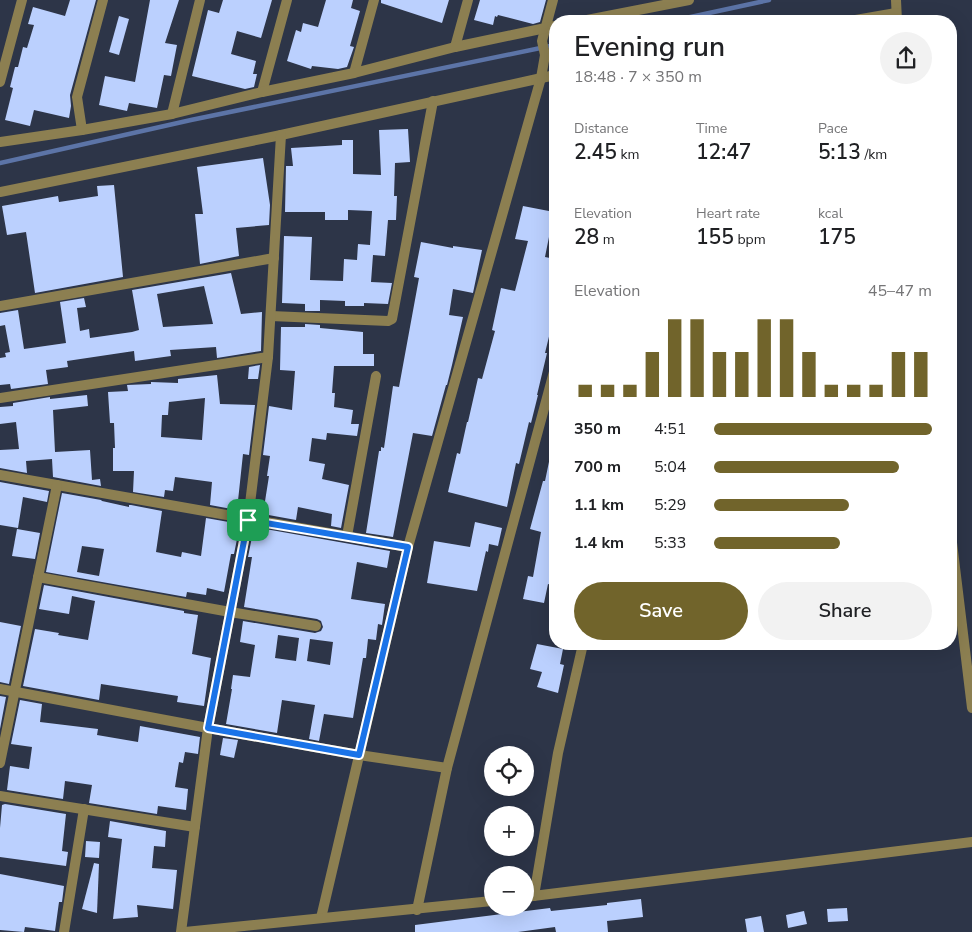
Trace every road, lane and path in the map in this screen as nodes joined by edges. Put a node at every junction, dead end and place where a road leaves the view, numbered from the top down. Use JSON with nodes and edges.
{"nodes":[{"id":1,"x":22,"y":0,"type":"edge"},
{"id":2,"x":103,"y":0,"type":"edge"},
{"id":3,"x":200,"y":0,"type":"edge"},
{"id":4,"x":287,"y":0,"type":"edge"},
{"id":5,"x":374,"y":0,"type":"edge"},
{"id":6,"x":468,"y":0,"type":"edge"},
{"id":7,"x":553,"y":0,"type":"edge"},
{"id":8,"x":689,"y":0,"type":"edge"},
{"id":9,"x":896,"y":0,"type":"edge"},
{"id":10,"x":651,"y":4,"type":"edge"},
{"id":11,"x":551,"y":15,"type":"edge"},
{"id":12,"x":606,"y":15,"type":"edge"},
{"id":13,"x":897,"y":15,"type":"edge"},
{"id":14,"x":549,"y":27,"type":"edge"},
{"id":15,"x":549,"y":29,"type":"edge"},
{"id":16,"x":455,"y":47,"type":"junction"},
{"id":17,"x":354,"y":73,"type":"junction"},
{"id":18,"x":549,"y":76,"type":"edge"},
{"id":19,"x":541,"y":78,"type":"junction"},
{"id":20,"x":0,"y":82,"type":"edge"},
{"id":21,"x":262,"y":92,"type":"junction"},
{"id":22,"x":433,"y":101,"type":"junction"},
{"id":23,"x":172,"y":114,"type":"junction"},
{"id":24,"x":82,"y":130,"type":"junction"},
{"id":25,"x":281,"y":135,"type":"junction"},
{"id":26,"x":0,"y":142,"type":"edge"},
{"id":27,"x":0,"y":192,"type":"edge"},
{"id":28,"x":274,"y":258,"type":"junction"},
{"id":29,"x":0,"y":306,"type":"edge"},
{"id":30,"x":271,"y":316,"type":"junction"},
{"id":31,"x":268,"y":357,"type":"junction"},
{"id":32,"x":376,"y":376,"type":"dead end"},
{"id":33,"x":549,"y":390,"type":"edge"},
{"id":34,"x":0,"y":398,"type":"edge"},
{"id":35,"x":0,"y":475,"type":"edge"},
{"id":36,"x":57,"y":485,"type":"junction"},
{"id":37,"x":248,"y":520,"type":"junction"},
{"id":38,"x":347,"y":536,"type":"junction"},
{"id":39,"x":408,"y":547,"type":"junction"},
{"id":40,"x":38,"y":577,"type":"junction"},
{"id":41,"x":957,"y":584,"type":"edge"},
{"id":42,"x":230,"y":612,"type":"junction"},
{"id":43,"x":316,"y":626,"type":"dead end"},
{"id":44,"x":582,"y":650,"type":"edge"},
{"id":45,"x":0,"y":689,"type":"edge"},
{"id":46,"x":15,"y":692,"type":"junction"},
{"id":47,"x":972,"y":708,"type":"edge"},
{"id":48,"x":208,"y":728,"type":"junction"},
{"id":49,"x":359,"y":755,"type":"junction"},
{"id":50,"x":0,"y":763,"type":"edge"},
{"id":51,"x":447,"y":768,"type":"junction"},
{"id":52,"x":0,"y":796,"type":"edge"},
{"id":53,"x":84,"y":809,"type":"junction"},
{"id":54,"x":195,"y":827,"type":"junction"},
{"id":55,"x":972,"y":842,"type":"edge"},
{"id":56,"x":534,"y":872,"type":"edge"},
{"id":57,"x":534,"y":896,"type":"edge"},
{"id":58,"x":484,"y":902,"type":"edge"},
{"id":59,"x":417,"y":910,"type":"junction"},
{"id":60,"x":321,"y":918,"type":"junction"},
{"id":61,"x":64,"y":932,"type":"edge"},
{"id":62,"x":181,"y":932,"type":"edge"},
{"id":63,"x":185,"y":932,"type":"edge"}],
"edges":[{"from":1,"to":20,"type":"street"},
{"from":2,"to":24,"type":"street"},
{"from":3,"to":23,"type":"street"},
{"from":4,"to":21,"type":"street"},
{"from":5,"to":17,"type":"street"},
{"from":6,"to":16,"type":"street"},
{"from":7,"to":11,"type":"street"},
{"from":8,"to":10,"type":"street"},
{"from":9,"to":13,"type":"street"},
{"from":10,"to":12,"type":"street"},
{"from":14,"to":16,"type":"street"},
{"from":15,"to":19,"type":"street"},
{"from":16,"to":17,"type":"street"},
{"from":17,"to":21,"type":"street"},
{"from":18,"to":19,"type":"street"},
{"from":19,"to":22,"type":"street"},
{"from":19,"to":39,"type":"street"},
{"from":21,"to":23,"type":"street"},
{"from":22,"to":25,"type":"street"},
{"from":22,"to":30,"type":"street"},
{"from":23,"to":24,"type":"street"},
{"from":24,"to":26,"type":"street"},
{"from":25,"to":27,"type":"street"},
{"from":25,"to":28,"type":"street"},
{"from":28,"to":29,"type":"street"},
{"from":28,"to":30,"type":"street"},
{"from":30,"to":31,"type":"street"},
{"from":31,"to":34,"type":"street"},
{"from":31,"to":37,"type":"street"},
{"from":32,"to":38,"type":"street"},
{"from":33,"to":51,"type":"street"},
{"from":35,"to":36,"type":"street"},
{"from":36,"to":37,"type":"street"},
{"from":36,"to":40,"type":"street"},
{"from":37,"to":38,"type":"street"},
{"from":37,"to":42,"type":"street"},
{"from":38,"to":39,"type":"street"},
{"from":39,"to":49,"type":"street"},
{"from":40,"to":42,"type":"street"},
{"from":40,"to":46,"type":"street"},
{"from":41,"to":47,"type":"street"},
{"from":42,"to":43,"type":"street"},
{"from":42,"to":48,"type":"street"},
{"from":44,"to":56,"type":"street"},
{"from":45,"to":46,"type":"street"},
{"from":46,"to":48,"type":"street"},
{"from":46,"to":50,"type":"street"},
{"from":48,"to":49,"type":"street"},
{"from":48,"to":54,"type":"street"},
{"from":49,"to":51,"type":"street"},
{"from":49,"to":60,"type":"street"},
{"from":51,"to":59,"type":"street"},
{"from":52,"to":53,"type":"street"},
{"from":53,"to":54,"type":"street"},
{"from":53,"to":61,"type":"street"},
{"from":54,"to":62,"type":"street"},
{"from":55,"to":57,"type":"street"},
{"from":58,"to":59,"type":"street"},
{"from":59,"to":60,"type":"street"},
{"from":60,"to":63,"type":"street"}]}
